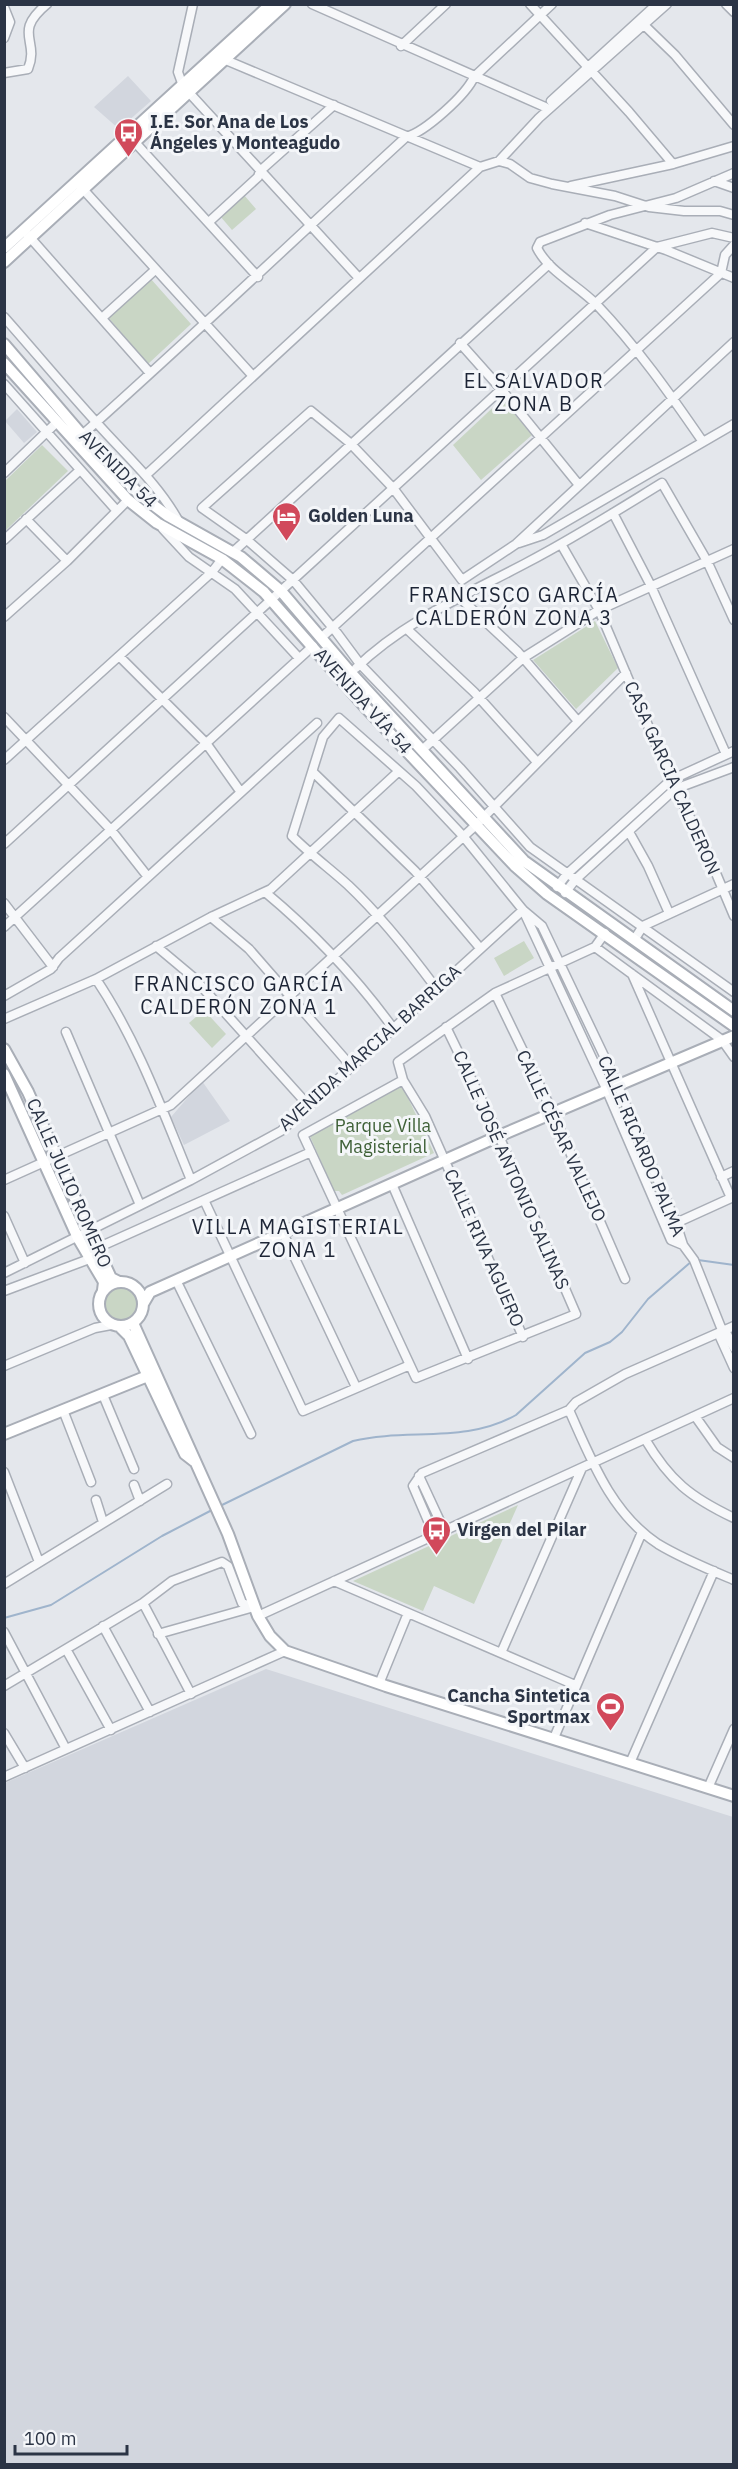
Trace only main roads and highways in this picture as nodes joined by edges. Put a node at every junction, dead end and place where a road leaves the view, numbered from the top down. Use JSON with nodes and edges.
{"nodes":[{"id":1,"x":271,"y":4,"type":"edge"},
{"id":2,"x":285,"y":4,"type":"edge"},
{"id":3,"x":221,"y":58,"type":"junction"},
{"id":4,"x":27,"y":235,"type":"junction"},
{"id":5,"x":4,"y":248,"type":"edge"},
{"id":6,"x":4,"y":262,"type":"edge"},
{"id":7,"x":4,"y":344,"type":"edge"},
{"id":8,"x":4,"y":363,"type":"edge"},
{"id":9,"x":280,"y":591,"type":"joint"},
{"id":10,"x":734,"y":1011,"type":"edge"},
{"id":11,"x":734,"y":1026,"type":"edge"},
{"id":12,"x":734,"y":1036,"type":"edge"},
{"id":13,"x":4,"y":1049,"type":"edge"},
{"id":14,"x":4,"y":1074,"type":"edge"},
{"id":15,"x":50,"y":1158,"type":"junction"},
{"id":16,"x":94,"y":1253,"type":"junction"},
{"id":17,"x":119,"y":1282,"type":"junction"},
{"id":18,"x":136,"y":1287,"type":"junction"},
{"id":19,"x":103,"y":1290,"type":"junction"},
{"id":20,"x":150,"y":1292,"type":"junction"},
{"id":21,"x":143,"y":1304,"type":"junction"},
{"id":22,"x":111,"y":1323,"type":"junction"},
{"id":23,"x":134,"y":1323,"type":"junction"},
{"id":24,"x":151,"y":1374,"type":"junction"},
{"id":25,"x":4,"y":1434,"type":"edge"},
{"id":26,"x":734,"y":1797,"type":"edge"}],
"edges":[{"from":1,"to":3,"type":"main road"},
{"from":2,"to":3,"type":"main road"},
{"from":3,"to":4,"type":"main road"},
{"from":4,"to":5,"type":"main road"},
{"from":4,"to":6,"type":"main road"},
{"from":7,"to":9,"type":"main road","name":"AVENIDA 54"},
{"from":8,"to":11,"type":"main road","name":"AVENIDA VÍA 54"},
{"from":9,"to":10,"type":"main road","name":"AVENIDA VÍA 54"},
{"from":12,"to":20,"type":"main road"},
{"from":13,"to":15,"type":"main road","name":"CALLE JULIO ROMERO"},
{"from":14,"to":15,"type":"main road","name":"CALLE JULIO ROMERO"},
{"from":15,"to":16,"type":"main road","name":"CALLE JULIO ROMERO"},
{"from":15,"to":16,"type":"main road","name":"CALLE JULIO ROMERO"},
{"from":16,"to":17,"type":"main road","name":"CALLE JULIO ROMERO"},
{"from":16,"to":19,"type":"main road","name":"CALLE JULIO ROMERO"},
{"from":17,"to":18,"type":"main road"},
{"from":17,"to":19,"type":"main road"},
{"from":18,"to":20,"type":"main road"},
{"from":18,"to":21,"type":"main road"},
{"from":19,"to":22,"type":"main road"},
{"from":20,"to":21,"type":"main road"},
{"from":21,"to":23,"type":"main road"},
{"from":22,"to":23,"type":"main road"},
{"from":22,"to":24,"type":"main road"},
{"from":23,"to":24,"type":"main road"},
{"from":24,"to":25,"type":"main road"},
{"from":24,"to":26,"type":"main road"}]}
